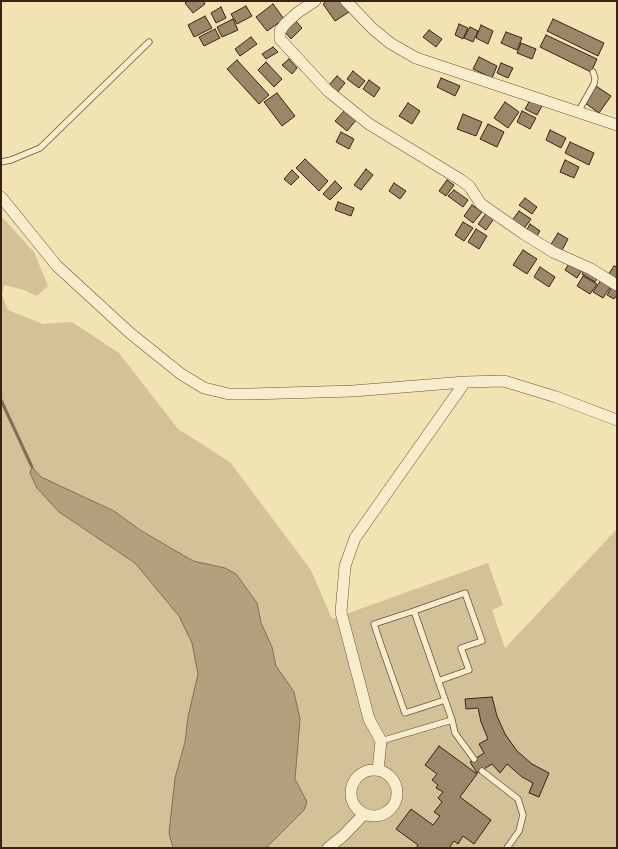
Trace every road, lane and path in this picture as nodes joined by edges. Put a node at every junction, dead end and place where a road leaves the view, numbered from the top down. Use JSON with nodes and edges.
{"nodes":[{"id":1,"x":315,"y":1,"type":"edge"},
{"id":2,"x":346,"y":1,"type":"edge"},
{"id":3,"x":149,"y":42,"type":"dead end"},
{"id":4,"x":593,"y":72,"type":"dead end"},
{"id":5,"x":578,"y":112,"type":"junction"},
{"id":6,"x":617,"y":125,"type":"edge"},
{"id":7,"x":1,"y":162,"type":"edge"},
{"id":8,"x":1,"y":197,"type":"edge"},
{"id":9,"x":617,"y":285,"type":"edge"},
{"id":10,"x":465,"y":382,"type":"junction"},
{"id":11,"x":617,"y":420,"type":"edge"},
{"id":12,"x":414,"y":611,"type":"junction"},
{"id":13,"x":438,"y":681,"type":"junction"},
{"id":14,"x":445,"y":700,"type":"junction"},
{"id":15,"x":452,"y":720,"type":"junction"},
{"id":16,"x":381,"y":741,"type":"junction"},
{"id":17,"x":474,"y":759,"type":"dead end"},
{"id":18,"x":378,"y":770,"type":"junction"},
{"id":19,"x":482,"y":771,"type":"dead end"},
{"id":20,"x":364,"y":814,"type":"junction"},
{"id":21,"x":328,"y":848,"type":"edge"},
{"id":22,"x":507,"y":848,"type":"edge"}],
"edges":[{"from":1,"to":9,"type":"street"},
{"from":2,"to":5,"type":"street"},
{"from":3,"to":7,"type":"lane"},
{"from":4,"to":5,"type":"lane"},
{"from":5,"to":6,"type":"street"},
{"from":8,"to":10,"type":"street"},
{"from":10,"to":11,"type":"street"},
{"from":10,"to":16,"type":"street"},
{"from":12,"to":13,"type":"lane"},
{"from":12,"to":13,"type":"lane"},
{"from":12,"to":14,"type":"lane"},
{"from":13,"to":14,"type":"lane"},
{"from":14,"to":15,"type":"lane"},
{"from":15,"to":16,"type":"lane"},
{"from":15,"to":17,"type":"lane"},
{"from":16,"to":18,"type":"street"},
{"from":18,"to":20,"type":"street"},
{"from":18,"to":20,"type":"street"},
{"from":19,"to":22,"type":"lane"},
{"from":20,"to":21,"type":"street"}]}
